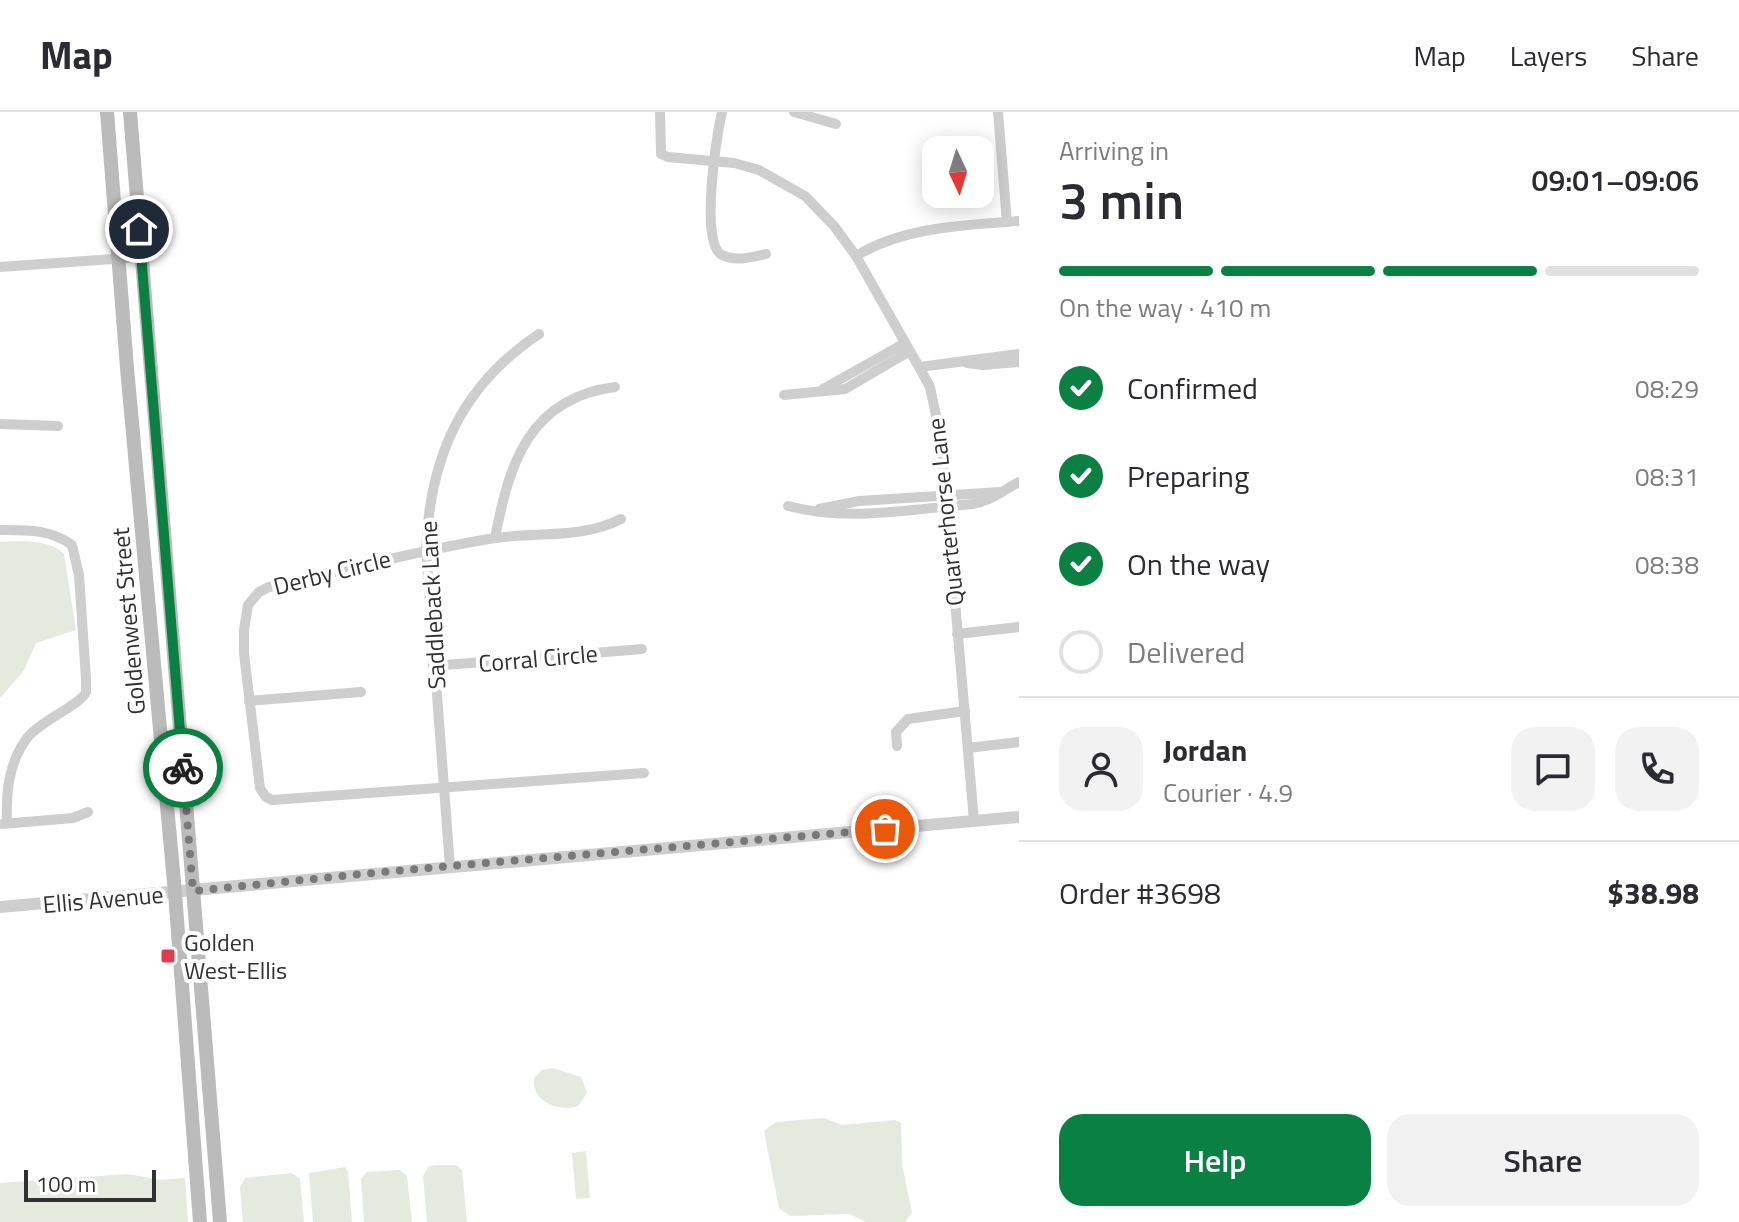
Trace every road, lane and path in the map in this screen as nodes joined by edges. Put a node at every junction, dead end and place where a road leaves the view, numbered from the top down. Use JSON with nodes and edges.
{"nodes":[{"id":1,"x":107,"y":112,"type":"edge"},
{"id":2,"x":130,"y":112,"type":"edge"},
{"id":3,"x":660,"y":112,"type":"edge"},
{"id":4,"x":722,"y":112,"type":"edge"},
{"id":5,"x":794,"y":112,"type":"edge"},
{"id":6,"x":998,"y":112,"type":"edge"},
{"id":7,"x":836,"y":124,"type":"dead end"},
{"id":8,"x":713,"y":160,"type":"junction"},
{"id":9,"x":1019,"y":221,"type":"edge"},
{"id":10,"x":1007,"y":222,"type":"junction"},
{"id":11,"x":766,"y":254,"type":"dead end"},
{"id":12,"x":856,"y":256,"type":"junction"},
{"id":13,"x":141,"y":257,"type":"junction"},
{"id":14,"x":120,"y":258,"type":"junction"},
{"id":15,"x":0,"y":267,"type":"edge"},
{"id":16,"x":539,"y":334,"type":"dead end"},
{"id":17,"x":907,"y":347,"type":"junction"},
{"id":18,"x":1019,"y":354,"type":"edge"},
{"id":19,"x":957,"y":362,"type":"junction"},
{"id":20,"x":1019,"y":362,"type":"edge"},
{"id":21,"x":919,"y":367,"type":"junction"},
{"id":22,"x":615,"y":387,"type":"dead end"},
{"id":23,"x":784,"y":395,"type":"dead end"},
{"id":24,"x":0,"y":424,"type":"edge"},
{"id":25,"x":58,"y":426,"type":"dead end"},
{"id":26,"x":1019,"y":482,"type":"edge"},
{"id":27,"x":946,"y":500,"type":"junction"},
{"id":28,"x":788,"y":506,"type":"dead end"},
{"id":29,"x":621,"y":519,"type":"dead end"},
{"id":30,"x":0,"y":530,"type":"edge"},
{"id":31,"x":495,"y":538,"type":"junction"},
{"id":32,"x":426,"y":549,"type":"junction"},
{"id":33,"x":1019,"y":627,"type":"edge"},
{"id":34,"x":957,"y":634,"type":"junction"},
{"id":35,"x":642,"y":649,"type":"dead end"},
{"id":36,"x":433,"y":666,"type":"junction"},
{"id":37,"x":361,"y":692,"type":"dead end"},
{"id":38,"x":249,"y":701,"type":"junction"},
{"id":39,"x":965,"y":711,"type":"junction"},
{"id":40,"x":1019,"y":742,"type":"edge"},
{"id":41,"x":897,"y":746,"type":"dead end"},
{"id":42,"x":968,"y":748,"type":"junction"},
{"id":43,"x":644,"y":773,"type":"dead end"},
{"id":44,"x":443,"y":788,"type":"junction"},
{"id":45,"x":88,"y":812,"type":"dead end"},
{"id":46,"x":1019,"y":817,"type":"edge"},
{"id":47,"x":974,"y":821,"type":"junction"},
{"id":48,"x":3,"y":824,"type":"edge"},
{"id":49,"x":450,"y":867,"type":"junction"},
{"id":50,"x":193,"y":891,"type":"junction"},
{"id":51,"x":175,"y":893,"type":"junction"},
{"id":52,"x":0,"y":907,"type":"edge"},
{"id":53,"x":200,"y":1222,"type":"edge"},
{"id":54,"x":220,"y":1222,"type":"edge"}],
"edges":[{"from":1,"to":14,"type":"main road","name":"Goldenwest Street"},
{"from":2,"to":13,"type":"main road","name":"Goldenwest Street"},
{"from":3,"to":8,"type":"street","name":"Quarterhorse Lane"},
{"from":4,"to":8,"type":"street"},
{"from":5,"to":7,"type":"street"},
{"from":6,"to":10,"type":"street"},
{"from":8,"to":11,"type":"street"},
{"from":8,"to":12,"type":"street","name":"Quarterhorse Lane"},
{"from":9,"to":10,"type":"street"},
{"from":10,"to":12,"type":"street"},
{"from":12,"to":17,"type":"street","name":"Quarterhorse Lane"},
{"from":13,"to":14,"type":"street"},
{"from":13,"to":50,"type":"main road","name":"Goldenwest Street"},
{"from":14,"to":15,"type":"street"},
{"from":14,"to":51,"type":"main road","name":"Goldenwest Street"},
{"from":16,"to":32,"type":"street","name":"Saddleback Lane"},
{"from":17,"to":21,"type":"street","name":"Quarterhorse Lane"},
{"from":17,"to":23,"type":"street"},
{"from":18,"to":19,"type":"street"},
{"from":19,"to":20,"type":"street"},
{"from":19,"to":21,"type":"street"},
{"from":21,"to":27,"type":"street","name":"Quarterhorse Lane"},
{"from":22,"to":31,"type":"street"},
{"from":24,"to":25,"type":"street"},
{"from":26,"to":27,"type":"street"},
{"from":27,"to":28,"type":"street"},
{"from":27,"to":34,"type":"street","name":"Quarterhorse Lane"},
{"from":29,"to":31,"type":"street","name":"Derby Circle"},
{"from":30,"to":48,"type":"street"},
{"from":31,"to":32,"type":"street","name":"Derby Circle"},
{"from":32,"to":36,"type":"street","name":"Saddleback Lane"},
{"from":32,"to":38,"type":"street","name":"Derby Circle"},
{"from":33,"to":34,"type":"street"},
{"from":34,"to":39,"type":"street","name":"Quarterhorse Lane"},
{"from":35,"to":36,"type":"street","name":"Corral Circle"},
{"from":36,"to":44,"type":"street","name":"Saddleback Lane"},
{"from":37,"to":38,"type":"street"},
{"from":38,"to":44,"type":"street","name":"Derby Circle"},
{"from":39,"to":41,"type":"street"},
{"from":39,"to":42,"type":"street","name":"Quarterhorse Lane"},
{"from":40,"to":42,"type":"street"},
{"from":42,"to":47,"type":"street","name":"Quarterhorse Lane"},
{"from":43,"to":44,"type":"street"},
{"from":44,"to":49,"type":"street","name":"Saddleback Lane"},
{"from":45,"to":48,"type":"street"},
{"from":46,"to":47,"type":"street","name":"Ellis Avenue"},
{"from":47,"to":49,"type":"street","name":"Ellis Avenue"},
{"from":49,"to":50,"type":"street","name":"Ellis Avenue"},
{"from":50,"to":51,"type":"street","name":"Ellis Avenue"},
{"from":50,"to":54,"type":"main road","name":"Goldenwest Street"},
{"from":51,"to":52,"type":"street","name":"Ellis Avenue"},
{"from":51,"to":53,"type":"main road","name":"Goldenwest Street"}]}
